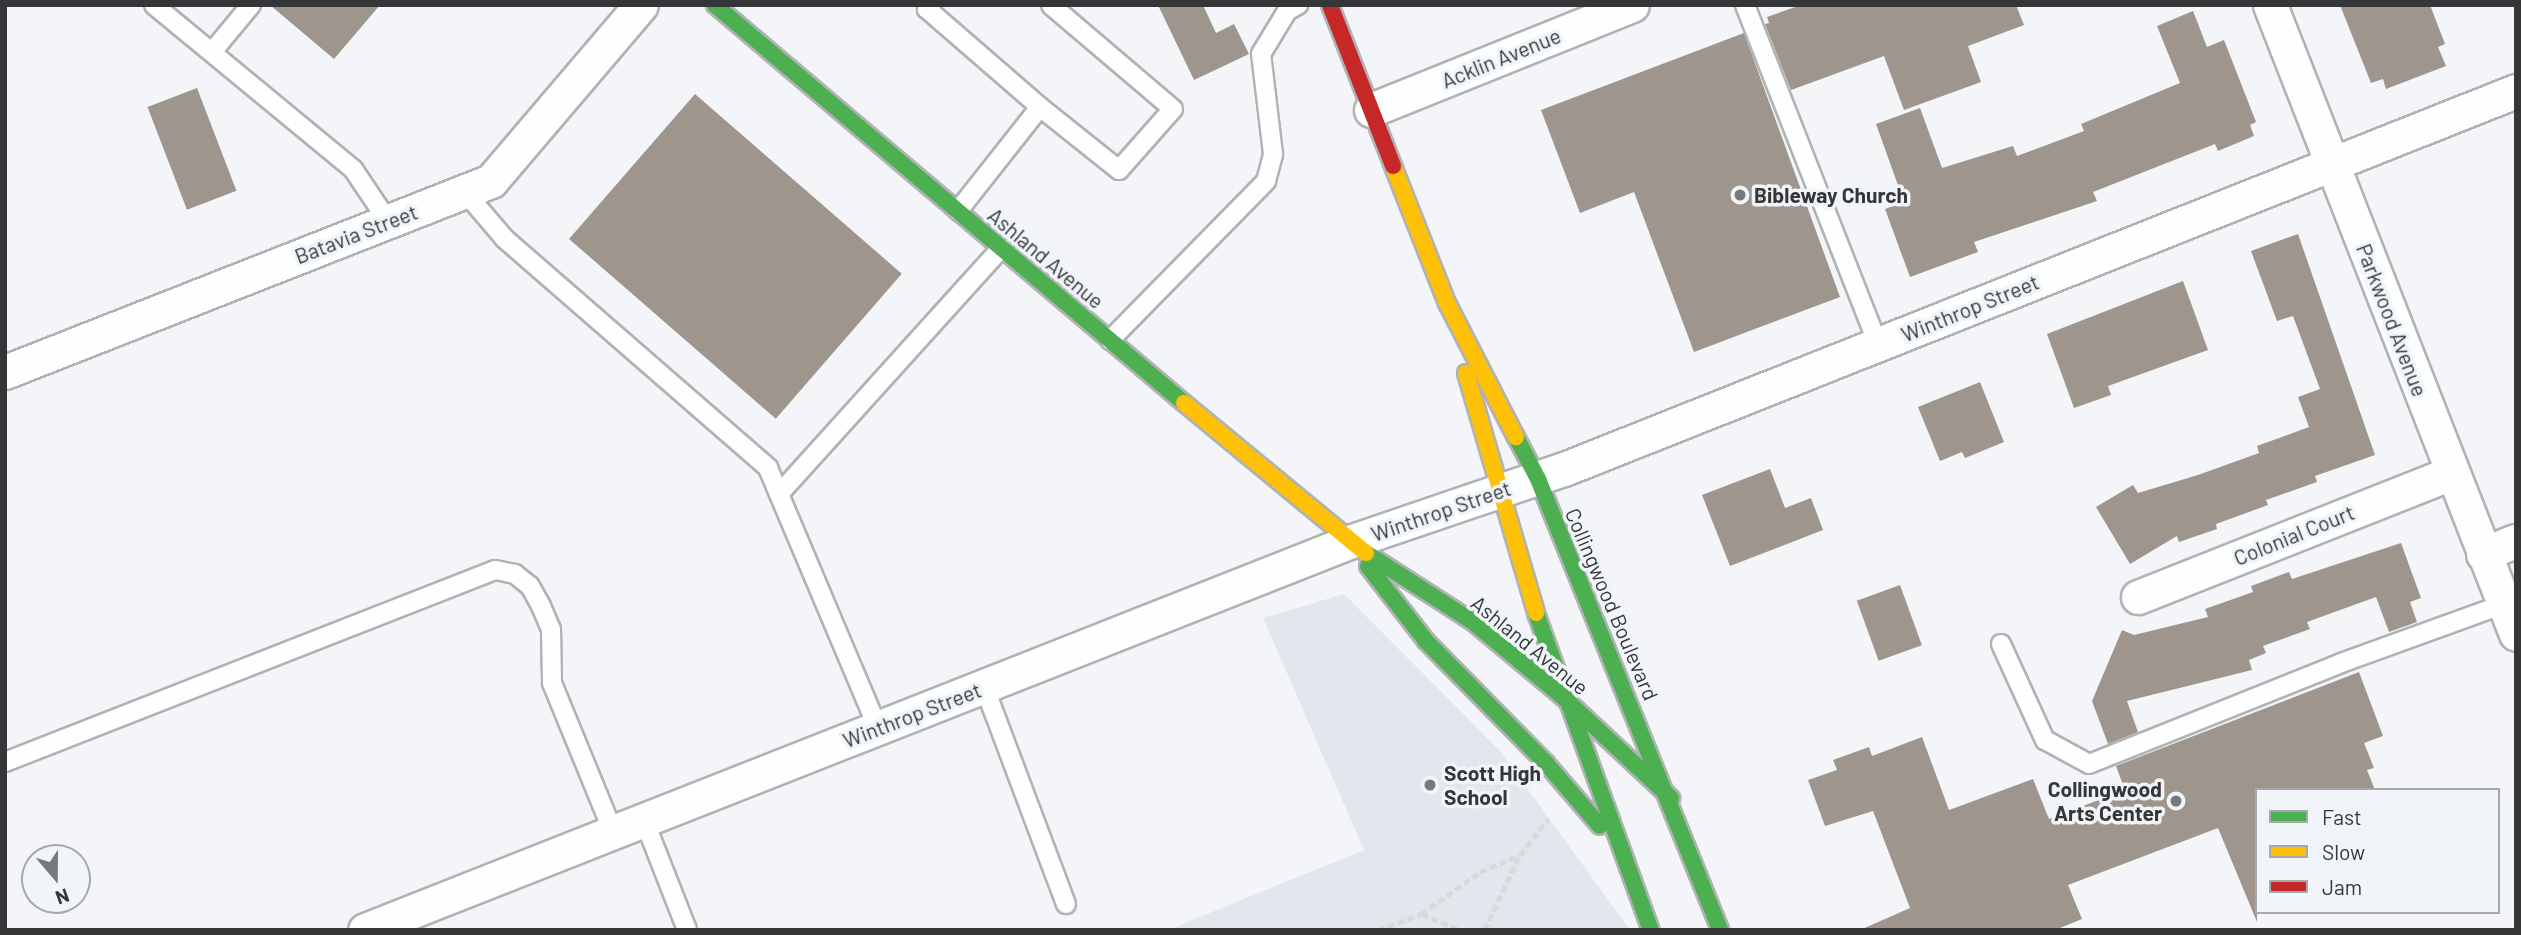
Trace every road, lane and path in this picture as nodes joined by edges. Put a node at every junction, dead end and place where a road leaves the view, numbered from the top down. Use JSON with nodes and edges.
{"nodes":[{"id":1,"x":154,"y":5,"type":"edge"},
{"id":2,"x":251,"y":5,"type":"edge"},
{"id":3,"x":641,"y":5,"type":"edge"},
{"id":4,"x":715,"y":5,"type":"edge"},
{"id":5,"x":931,"y":5,"type":"edge"},
{"id":6,"x":1051,"y":5,"type":"edge"},
{"id":7,"x":1298,"y":5,"type":"edge"},
{"id":8,"x":1330,"y":5,"type":"edge"},
{"id":9,"x":1632,"y":5,"type":"edge"},
{"id":10,"x":1745,"y":5,"type":"edge"},
{"id":11,"x":2270,"y":5,"type":"edge"},
{"id":12,"x":212,"y":52,"type":"junction"},
{"id":13,"x":2516,"y":91,"type":"edge"},
{"id":14,"x":1040,"y":107,"type":"junction"},
{"id":15,"x":1371,"y":110,"type":"junction"},
{"id":16,"x":2332,"y":163,"type":"junction"},
{"id":17,"x":464,"y":191,"type":"junction"},
{"id":18,"x":958,"y":211,"type":"junction"},
{"id":19,"x":388,"y":221,"type":"junction"},
{"id":20,"x":1001,"y":248,"type":"junction"},
{"id":21,"x":1447,"y":303,"type":"junction"},
{"id":22,"x":1110,"y":340,"type":"junction"},
{"id":23,"x":1878,"y":345,"type":"junction"},
{"id":24,"x":5,"y":372,"type":"edge"},
{"id":25,"x":2451,"y":473,"type":"junction"},
{"id":26,"x":1538,"y":479,"type":"junction"},
{"id":27,"x":1497,"y":491,"type":"junction"},
{"id":28,"x":779,"y":494,"type":"junction"},
{"id":29,"x":2516,"y":541,"type":"edge"},
{"id":30,"x":1349,"y":542,"type":"junction"},
{"id":31,"x":2483,"y":554,"type":"junction"},
{"id":32,"x":2138,"y":597,"type":"dead end"},
{"id":33,"x":2510,"y":619,"type":"edge"},
{"id":34,"x":2001,"y":644,"type":"dead end"},
{"id":35,"x":984,"y":686,"type":"junction"},
{"id":36,"x":1563,"y":697,"type":"junction"},
{"id":37,"x":878,"y":728,"type":"junction"},
{"id":38,"x":5,"y":762,"type":"edge"},
{"id":39,"x":1671,"y":798,"type":"junction"},
{"id":40,"x":1549,"y":818,"type":"dead end"},
{"id":41,"x":644,"y":820,"type":"junction"},
{"id":42,"x":613,"y":832,"type":"junction"},
{"id":43,"x":1616,"y":845,"type":"junction"},
{"id":44,"x":1520,"y":855,"type":"junction"},
{"id":45,"x":1066,"y":904,"type":"dead end"},
{"id":46,"x":1421,"y":914,"type":"junction"},
{"id":47,"x":365,"y":930,"type":"edge"},
{"id":48,"x":687,"y":930,"type":"edge"},
{"id":49,"x":1378,"y":930,"type":"edge"},
{"id":50,"x":1460,"y":930,"type":"edge"},
{"id":51,"x":1484,"y":930,"type":"edge"},
{"id":52,"x":1651,"y":930,"type":"edge"},
{"id":53,"x":1720,"y":930,"type":"edge"}],
"edges":[{"from":1,"to":12,"type":"lane"},
{"from":2,"to":12,"type":"lane"},
{"from":3,"to":17,"type":"street","name":"Batavia Street"},
{"from":4,"to":18,"type":"main road","name":"Ashland Avenue"},
{"from":5,"to":14,"type":"lane"},
{"from":6,"to":14,"type":"lane"},
{"from":7,"to":22,"type":"lane"},
{"from":8,"to":15,"type":"main road","name":"Collingwood Boulevard"},
{"from":9,"to":15,"type":"street","name":"Acklin Avenue"},
{"from":10,"to":23,"type":"lane"},
{"from":11,"to":16,"type":"street","name":"Parkwood Avenue"},
{"from":12,"to":19,"type":"lane"},
{"from":13,"to":16,"type":"street","name":"Winthrop Street"},
{"from":14,"to":18,"type":"lane"},
{"from":15,"to":21,"type":"main road","name":"Collingwood Boulevard"},
{"from":16,"to":23,"type":"street","name":"Winthrop Street"},
{"from":16,"to":25,"type":"street","name":"Parkwood Avenue"},
{"from":17,"to":19,"type":"street","name":"Batavia Street"},
{"from":17,"to":28,"type":"lane"},
{"from":18,"to":20,"type":"main road","name":"Ashland Avenue"},
{"from":19,"to":24,"type":"street","name":"Batavia Street"},
{"from":20,"to":22,"type":"main road","name":"Ashland Avenue"},
{"from":20,"to":28,"type":"lane"},
{"from":21,"to":26,"type":"main road","name":"Collingwood Boulevard"},
{"from":21,"to":27,"type":"main road","name":"Collingwood Boulevard"},
{"from":22,"to":30,"type":"main road","name":"Ashland Avenue"},
{"from":23,"to":26,"type":"street","name":"Winthrop Street"},
{"from":25,"to":31,"type":"street","name":"Parkwood Avenue"},
{"from":25,"to":32,"type":"street","name":"Colonial Court"},
{"from":26,"to":27,"type":"street","name":"Winthrop Street"},
{"from":26,"to":39,"type":"main road","name":"Collingwood Boulevard"},
{"from":27,"to":30,"type":"street","name":"Winthrop Street"},
{"from":27,"to":36,"type":"main road","name":"Collingwood Boulevard"},
{"from":28,"to":37,"type":"lane"},
{"from":29,"to":31,"type":"street"},
{"from":30,"to":35,"type":"street","name":"Winthrop Street"},
{"from":30,"to":36,"type":"main road","name":"Ashland Avenue"},
{"from":30,"to":43,"type":"main road","name":"Ashland Avenue"},
{"from":31,"to":33,"type":"street","name":"Parkwood Avenue"},
{"from":33,"to":34,"type":"lane"},
{"from":35,"to":37,"type":"street","name":"Winthrop Street"},
{"from":35,"to":45,"type":"lane"},
{"from":36,"to":39,"type":"main road","name":"Ashland Avenue"},
{"from":36,"to":43,"type":"main road","name":"Collingwood Boulevard"},
{"from":37,"to":41,"type":"street","name":"Winthrop Street"},
{"from":38,"to":42,"type":"lane"},
{"from":39,"to":53,"type":"main road","name":"Collingwood Boulevard"},
{"from":40,"to":44,"type":"path"},
{"from":41,"to":42,"type":"street","name":"Winthrop Street"},
{"from":41,"to":48,"type":"lane"},
{"from":42,"to":47,"type":"street","name":"Winthrop Street"},
{"from":43,"to":52,"type":"main road","name":"Collingwood Boulevard"},
{"from":44,"to":46,"type":"path"},
{"from":44,"to":51,"type":"path"},
{"from":46,"to":49,"type":"path"},
{"from":46,"to":50,"type":"path"}]}
